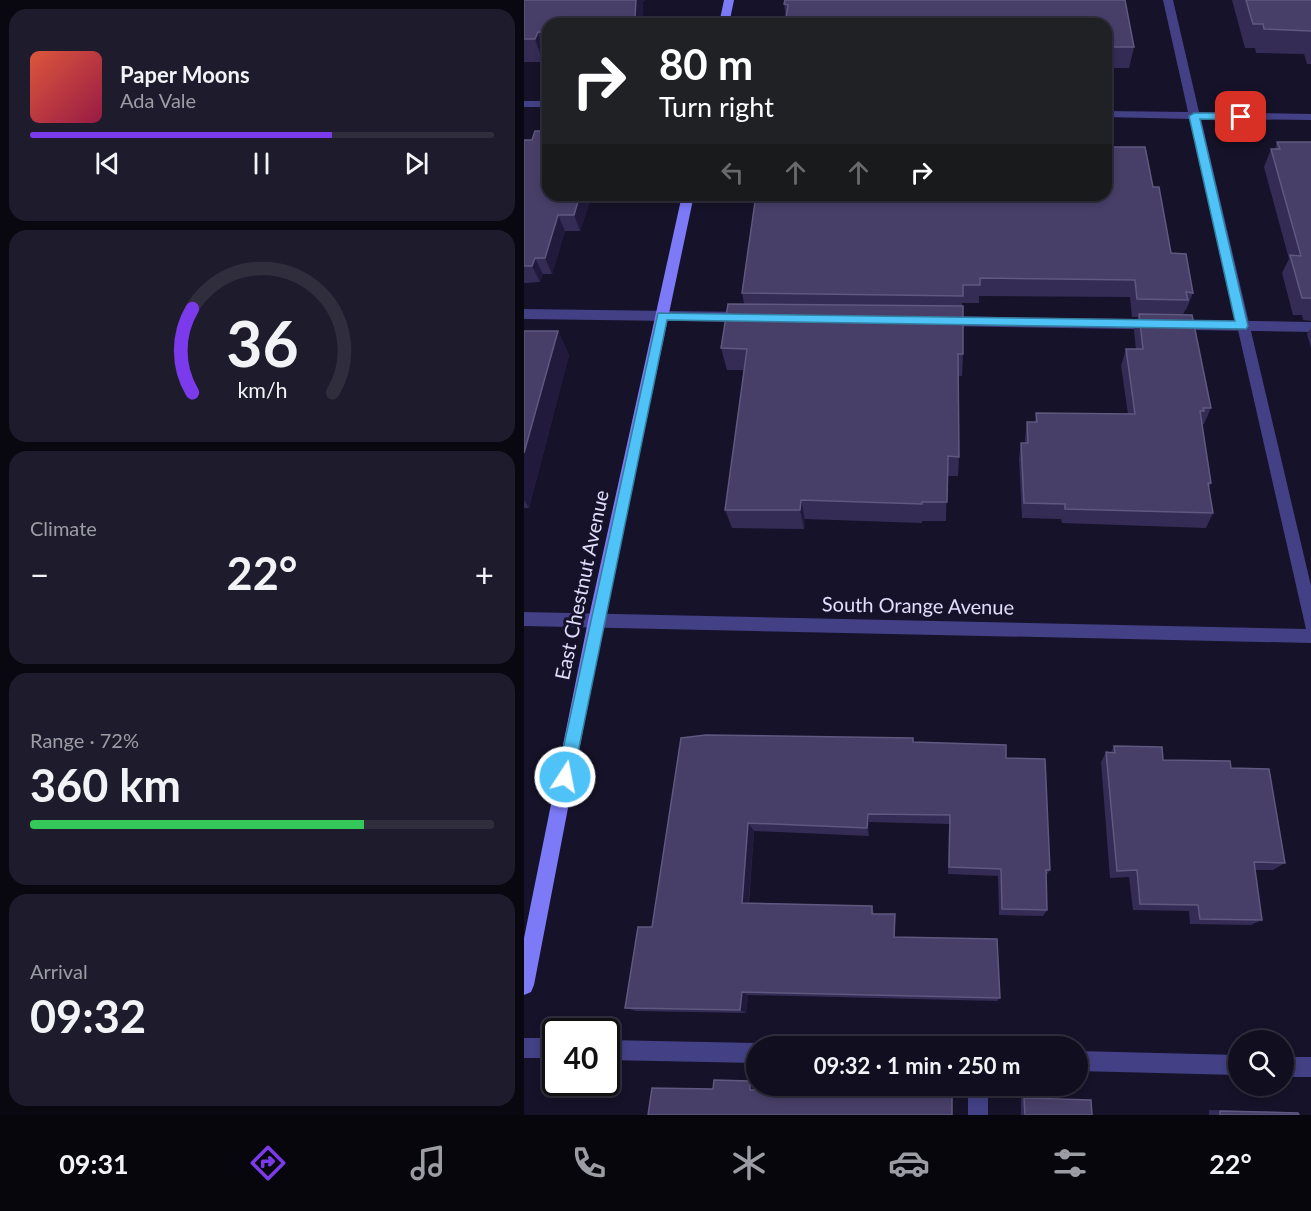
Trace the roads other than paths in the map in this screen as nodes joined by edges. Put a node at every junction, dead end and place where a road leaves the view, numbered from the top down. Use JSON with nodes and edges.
{"nodes":[{"id":1,"x":729,"y":0,"type":"edge"},
{"id":2,"x":1168,"y":0,"type":"edge"},
{"id":3,"x":725,"y":18,"type":"edge"},
{"id":4,"x":524,"y":104,"type":"edge"},
{"id":5,"x":542,"y":104,"type":"edge"},
{"id":6,"x":1112,"y":114,"type":"edge"},
{"id":7,"x":1194,"y":116,"type":"junction"},
{"id":8,"x":1312,"y":117,"type":"edge"},
{"id":9,"x":687,"y":201,"type":"edge"},
{"id":10,"x":524,"y":314,"type":"edge"},
{"id":11,"x":662,"y":316,"type":"junction"},
{"id":12,"x":757,"y":318,"type":"edge"},
{"id":13,"x":934,"y":321,"type":"edge"},
{"id":14,"x":1242,"y":326,"type":"junction"},
{"id":15,"x":1312,"y":327,"type":"edge"},
{"id":16,"x":524,"y":619,"type":"edge"},
{"id":17,"x":596,"y":621,"type":"junction"},
{"id":18,"x":1312,"y":625,"type":"edge"},
{"id":19,"x":1312,"y":636,"type":"edge"},
{"id":20,"x":524,"y":985,"type":"edge"},
{"id":21,"x":524,"y":1048,"type":"edge"},
{"id":22,"x":542,"y":1048,"type":"edge"},
{"id":23,"x":620,"y":1050,"type":"edge"},
{"id":24,"x":746,"y":1053,"type":"edge"},
{"id":25,"x":1088,"y":1061,"type":"edge"},
{"id":26,"x":1228,"y":1065,"type":"edge"},
{"id":27,"x":1294,"y":1066,"type":"edge"},
{"id":28,"x":1312,"y":1067,"type":"edge"},
{"id":29,"x":978,"y":1096,"type":"edge"},
{"id":30,"x":978,"y":1115,"type":"edge"}],
"edges":[{"from":1,"to":3,"type":"street"},
{"from":2,"to":7,"type":"street"},
{"from":4,"to":5,"type":"street"},
{"from":6,"to":7,"type":"street"},
{"from":7,"to":8,"type":"street"},
{"from":7,"to":14,"type":"street"},
{"from":9,"to":11,"type":"street","name":"East Chestnut Avenue"},
{"from":10,"to":11,"type":"street"},
{"from":11,"to":12,"type":"street"},
{"from":11,"to":17,"type":"street","name":"East Chestnut Avenue"},
{"from":13,"to":14,"type":"street"},
{"from":14,"to":15,"type":"street"},
{"from":14,"to":18,"type":"street"},
{"from":16,"to":17,"type":"street","name":"South Orange Avenue"},
{"from":17,"to":19,"type":"street","name":"South Orange Avenue"},
{"from":17,"to":20,"type":"street","name":"East Chestnut Avenue"},
{"from":21,"to":22,"type":"street"},
{"from":23,"to":24,"type":"street"},
{"from":25,"to":26,"type":"street"},
{"from":27,"to":28,"type":"street"},
{"from":29,"to":30,"type":"street"}]}
